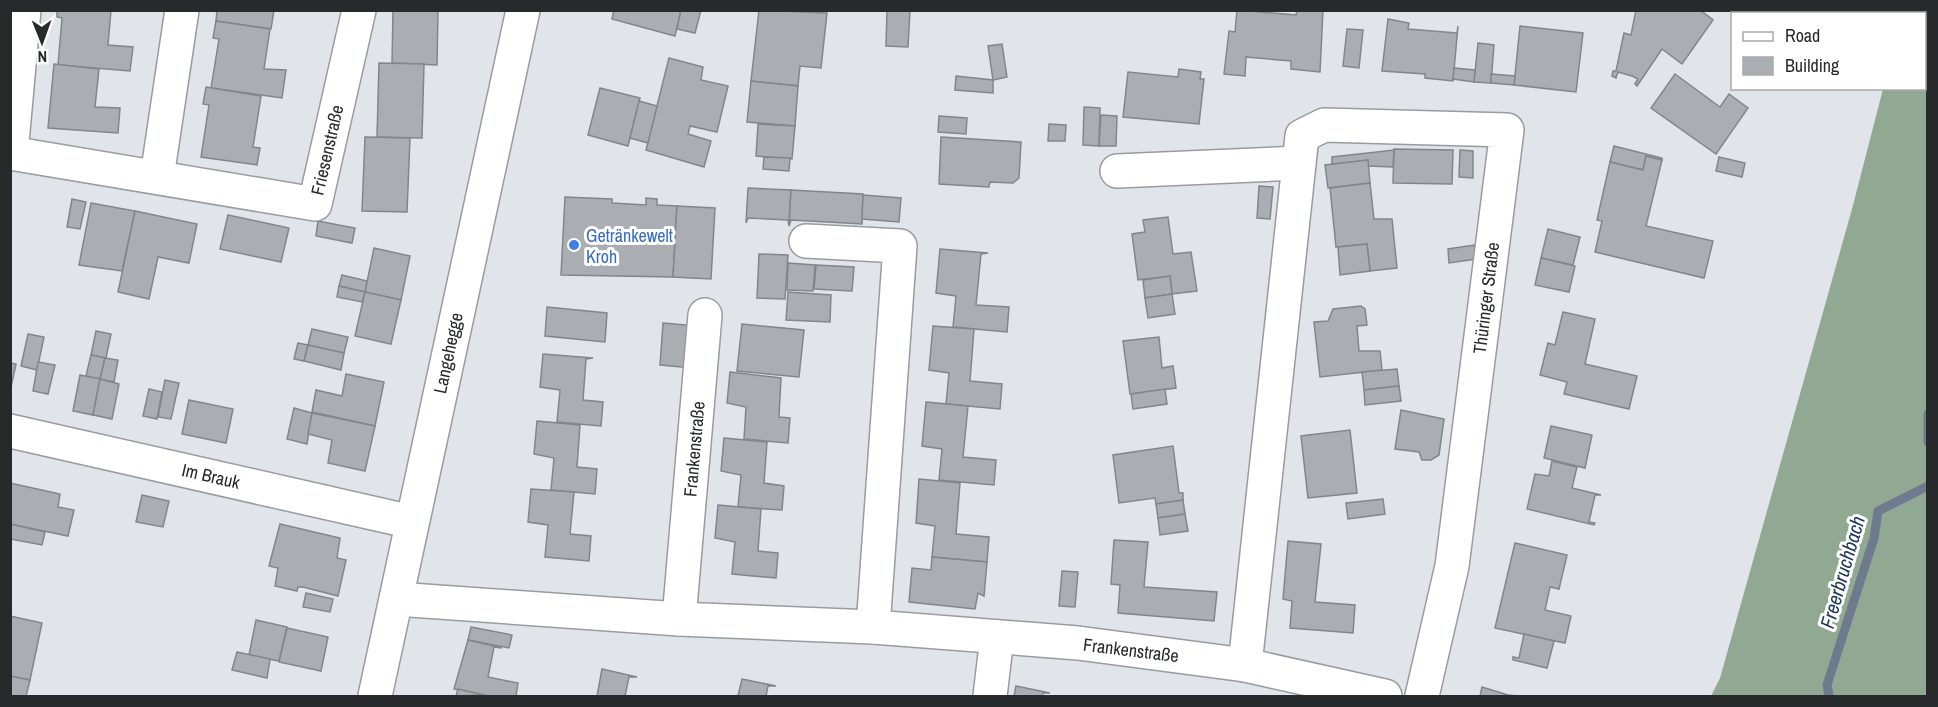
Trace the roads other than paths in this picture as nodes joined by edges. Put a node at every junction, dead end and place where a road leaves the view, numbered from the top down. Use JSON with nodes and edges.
{"nodes":[{"id":1,"x":24,"y":10,"type":"edge"},
{"id":2,"x":182,"y":10,"type":"edge"},
{"id":3,"x":359,"y":10,"type":"edge"},
{"id":4,"x":523,"y":10,"type":"edge"},
{"id":5,"x":11,"y":153,"type":"edge"},
{"id":6,"x":1298,"y":163,"type":"junction"},
{"id":7,"x":1117,"y":171,"type":"dead end"},
{"id":8,"x":157,"y":177,"type":"junction"},
{"id":9,"x":806,"y":240,"type":"dead end"},
{"id":10,"x":705,"y":315,"type":"dead end"},
{"id":11,"x":10,"y":431,"type":"edge"},
{"id":12,"x":412,"y":522,"type":"junction"},
{"id":13,"x":396,"y":599,"type":"junction"},
{"id":14,"x":679,"y":619,"type":"junction"},
{"id":15,"x":873,"y":627,"type":"junction"},
{"id":16,"x":997,"y":637,"type":"junction"},
{"id":17,"x":1245,"y":665,"type":"junction"},
{"id":18,"x":375,"y":696,"type":"edge"},
{"id":19,"x":990,"y":696,"type":"edge"},
{"id":20,"x":1385,"y":696,"type":"edge"},
{"id":21,"x":1422,"y":696,"type":"edge"}],
"edges":[{"from":1,"to":5,"type":"street","name":"Friesenstraße"},
{"from":2,"to":8,"type":"street"},
{"from":3,"to":8,"type":"street","name":"Friesenstraße"},
{"from":4,"to":12,"type":"street","name":"Langehegge"},
{"from":5,"to":8,"type":"street","name":"Friesenstraße"},
{"from":6,"to":7,"type":"street"},
{"from":6,"to":17,"type":"street","name":"Thüringer Straße"},
{"from":6,"to":21,"type":"street","name":"Thüringer Straße"},
{"from":9,"to":15,"type":"street"},
{"from":10,"to":14,"type":"street","name":"Frankenstraße"},
{"from":11,"to":12,"type":"street","name":"Im Brauk"},
{"from":12,"to":13,"type":"street","name":"Langehegge"},
{"from":13,"to":14,"type":"street","name":"Frankenstraße"},
{"from":13,"to":18,"type":"street","name":"Langehegge"},
{"from":14,"to":15,"type":"street","name":"Frankenstraße"},
{"from":15,"to":16,"type":"street","name":"Frankenstraße"},
{"from":16,"to":17,"type":"street","name":"Frankenstraße"},
{"from":16,"to":19,"type":"street"},
{"from":17,"to":20,"type":"street","name":"Frankenstraße"}]}
